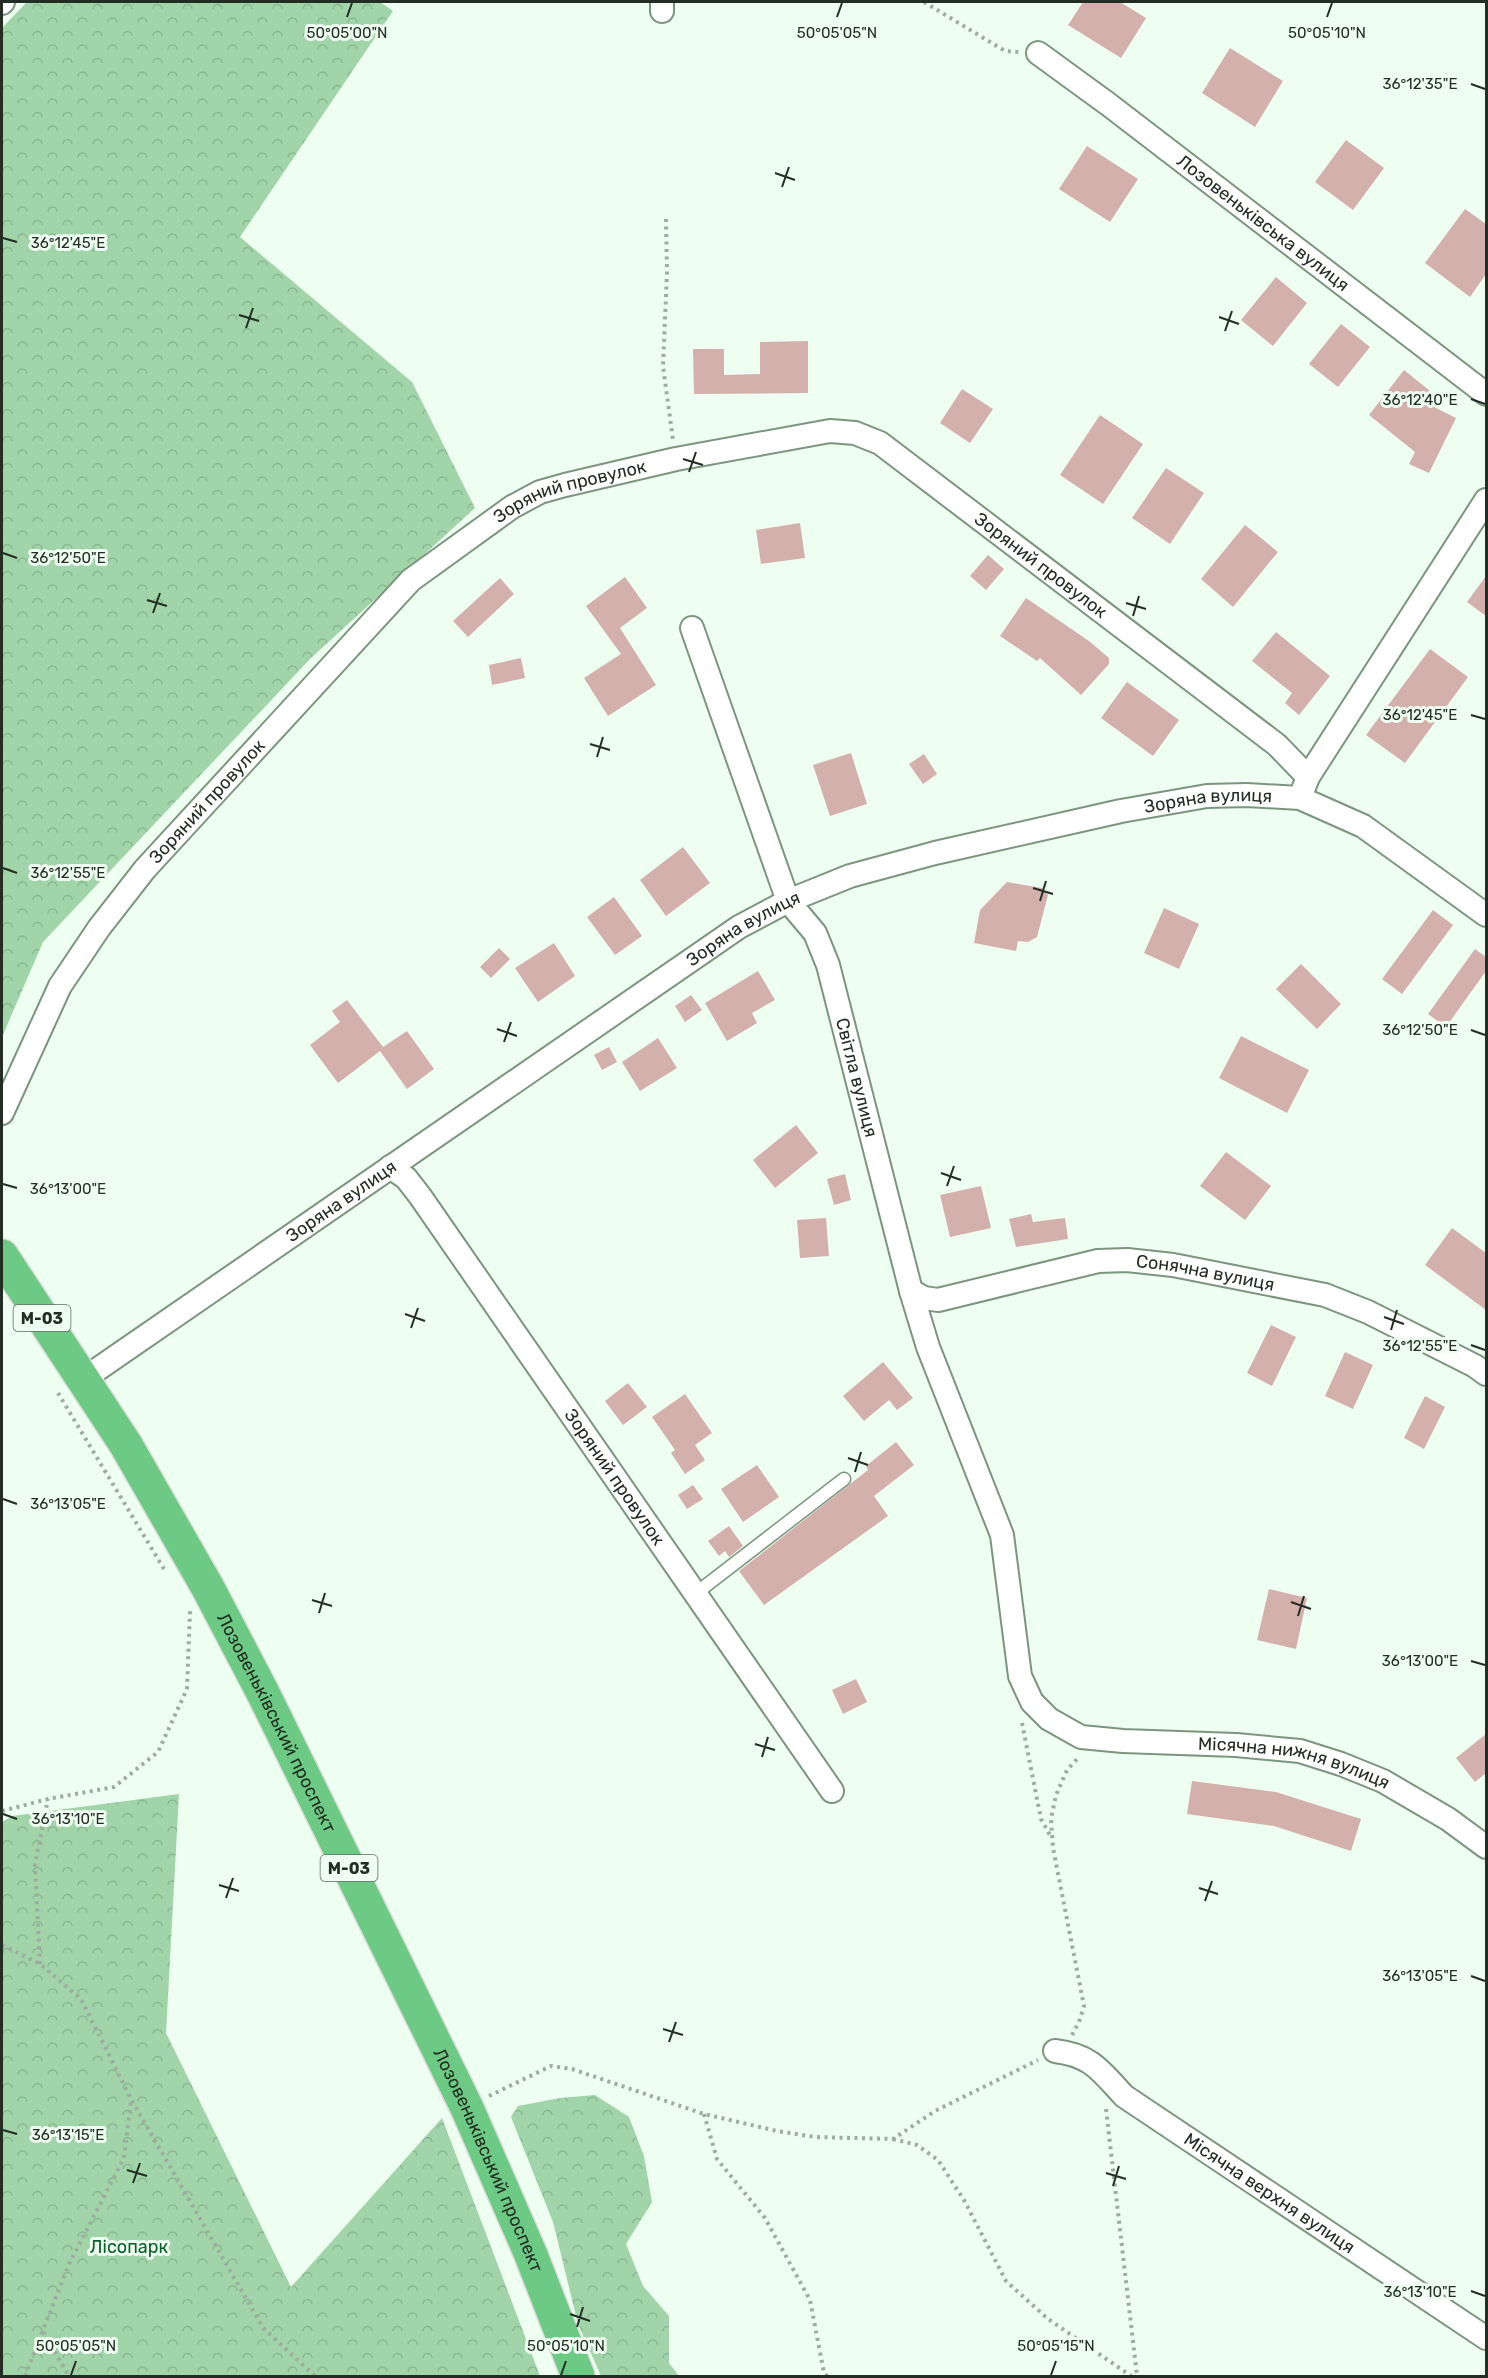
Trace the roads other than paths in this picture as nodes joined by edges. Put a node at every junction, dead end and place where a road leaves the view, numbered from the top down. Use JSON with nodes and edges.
{"nodes":[{"id":1,"x":1038,"y":53,"type":"road end"},
{"id":2,"x":1486,"y":394,"type":"edge"},
{"id":3,"x":1486,"y":500,"type":"edge"},
{"id":4,"x":692,"y":628,"type":"dead end"},
{"id":5,"x":1308,"y":777,"type":"junction"},
{"id":6,"x":1300,"y":798,"type":"junction"},
{"id":7,"x":788,"y":901,"type":"junction"},
{"id":8,"x":1486,"y":915,"type":"edge"},
{"id":9,"x":2,"y":1113,"type":"edge"},
{"id":10,"x":390,"y":1167,"type":"junction"},
{"id":11,"x":2,"y":1256,"type":"edge"},
{"id":12,"x":911,"y":1291,"type":"junction"},
{"id":13,"x":1486,"y":1374,"type":"edge"},
{"id":14,"x":69,"y":1385,"type":"junction"},
{"id":15,"x":844,"y":1479,"type":"dead end"},
{"id":16,"x":695,"y":1594,"type":"junction"},
{"id":17,"x":1082,"y":1737,"type":"joint"},
{"id":18,"x":832,"y":1791,"type":"dead end"},
{"id":19,"x":1486,"y":1847,"type":"edge"},
{"id":20,"x":1055,"y":2051,"type":"road end"},
{"id":21,"x":1486,"y":2338,"type":"edge"},
{"id":22,"x":578,"y":2376,"type":"edge"}],
"edges":[{"from":1,"to":2,"type":"street","name":"Лозовеньківська вулиця"},
{"from":3,"to":5,"type":"street"},
{"from":4,"to":7,"type":"street","name":"Світла вулиця"},
{"from":5,"to":6,"type":"street"},
{"from":5,"to":9,"type":"street","name":"Зоряний провулок"},
{"from":6,"to":7,"type":"street","name":"Зоряна вулиця"},
{"from":6,"to":8,"type":"street","name":"Зоряна вулиця"},
{"from":7,"to":10,"type":"street","name":"Зоряна вулиця"},
{"from":7,"to":12,"type":"street","name":"Світла вулиця"},
{"from":10,"to":14,"type":"street","name":"Зоряна вулиця"},
{"from":10,"to":16,"type":"street","name":"Зоряний провулок"},
{"from":11,"to":14,"type":"highway","name":"Лозовеньківський проспект","number":"М-03"},
{"from":12,"to":13,"type":"street","name":"Сонячна вулиця"},
{"from":12,"to":17,"type":"street","name":"Світла вулиця"},
{"from":14,"to":22,"type":"highway","name":"Лозовеньківський проспект","number":"М-03"},
{"from":15,"to":16,"type":"lane"},
{"from":16,"to":18,"type":"street","name":"Зоряний провулок"},
{"from":17,"to":19,"type":"street","name":"Місячна нижня вулиця"},
{"from":20,"to":21,"type":"street","name":"Місячна верхня вулиця"}]}
